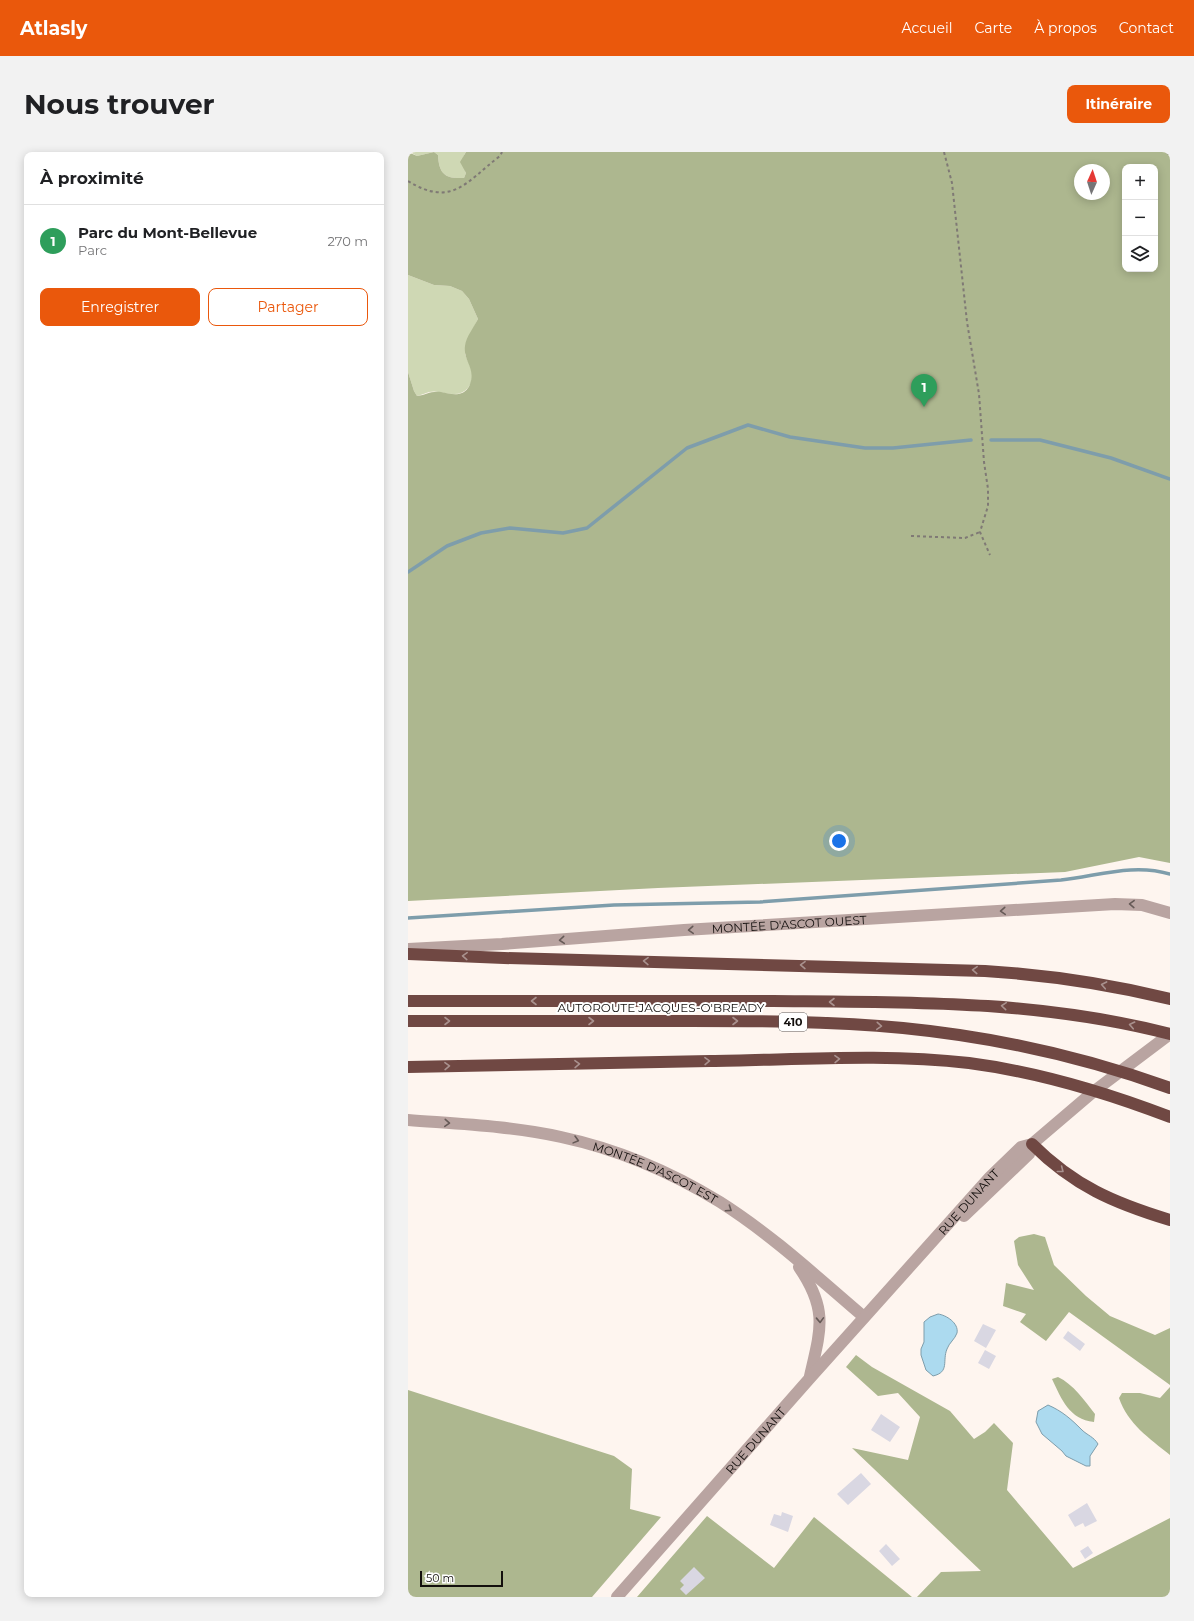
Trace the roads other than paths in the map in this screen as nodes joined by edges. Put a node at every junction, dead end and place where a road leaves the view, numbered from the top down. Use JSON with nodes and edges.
{"nodes":[{"id":1,"x":1170,"y":913,"type":"edge"},
{"id":2,"x":408,"y":949,"type":"edge"},
{"id":3,"x":408,"y":954,"type":"edge"},
{"id":4,"x":1170,"y":999,"type":"edge"},
{"id":5,"x":408,"y":1001,"type":"edge"},
{"id":6,"x":408,"y":1021,"type":"edge"},
{"id":7,"x":1170,"y":1034,"type":"edge"},
{"id":8,"x":408,"y":1067,"type":"edge"},
{"id":9,"x":1170,"y":1088,"type":"edge"},
{"id":10,"x":1170,"y":1117,"type":"edge"},
{"id":11,"x":408,"y":1120,"type":"edge"},
{"id":12,"x":1032,"y":1144,"type":"junction"},
{"id":13,"x":1170,"y":1220,"type":"edge"},
{"id":14,"x":791,"y":1256,"type":"junction"},
{"id":15,"x":864,"y":1317,"type":"junction"},
{"id":16,"x":810,"y":1378,"type":"junction"},
{"id":17,"x":617,"y":1597,"type":"edge"}],
"edges":[{"from":1,"to":2,"type":"street","name":"MONTÉE D'ASCOT OUEST","one_way":true},
{"from":4,"to":3,"type":"highway","one_way":true},
{"from":7,"to":5,"type":"highway","name":"AUTOROUTE JACQUES-O'BREADY","number":"410","one_way":true},
{"from":6,"to":9,"type":"highway","name":"AUTOROUTE JACQUES-O'BREADY","number":"410","one_way":true},
{"from":7,"to":12,"type":"street","name":"RUE DUNANT"},
{"from":8,"to":10,"type":"highway","one_way":true},
{"from":11,"to":14,"type":"street","name":"MONTÉE D'ASCOT EST","one_way":true},
{"from":12,"to":13,"type":"highway","one_way":true},
{"from":12,"to":15,"type":"street","name":"RUE DUNANT"},
{"from":14,"to":15,"type":"street","name":"MONTÉE D'ASCOT EST"},
{"from":14,"to":16,"type":"street","one_way":true},
{"from":15,"to":16,"type":"street","name":"RUE DUNANT"},
{"from":16,"to":17,"type":"street","name":"RUE DUNANT"}]}
